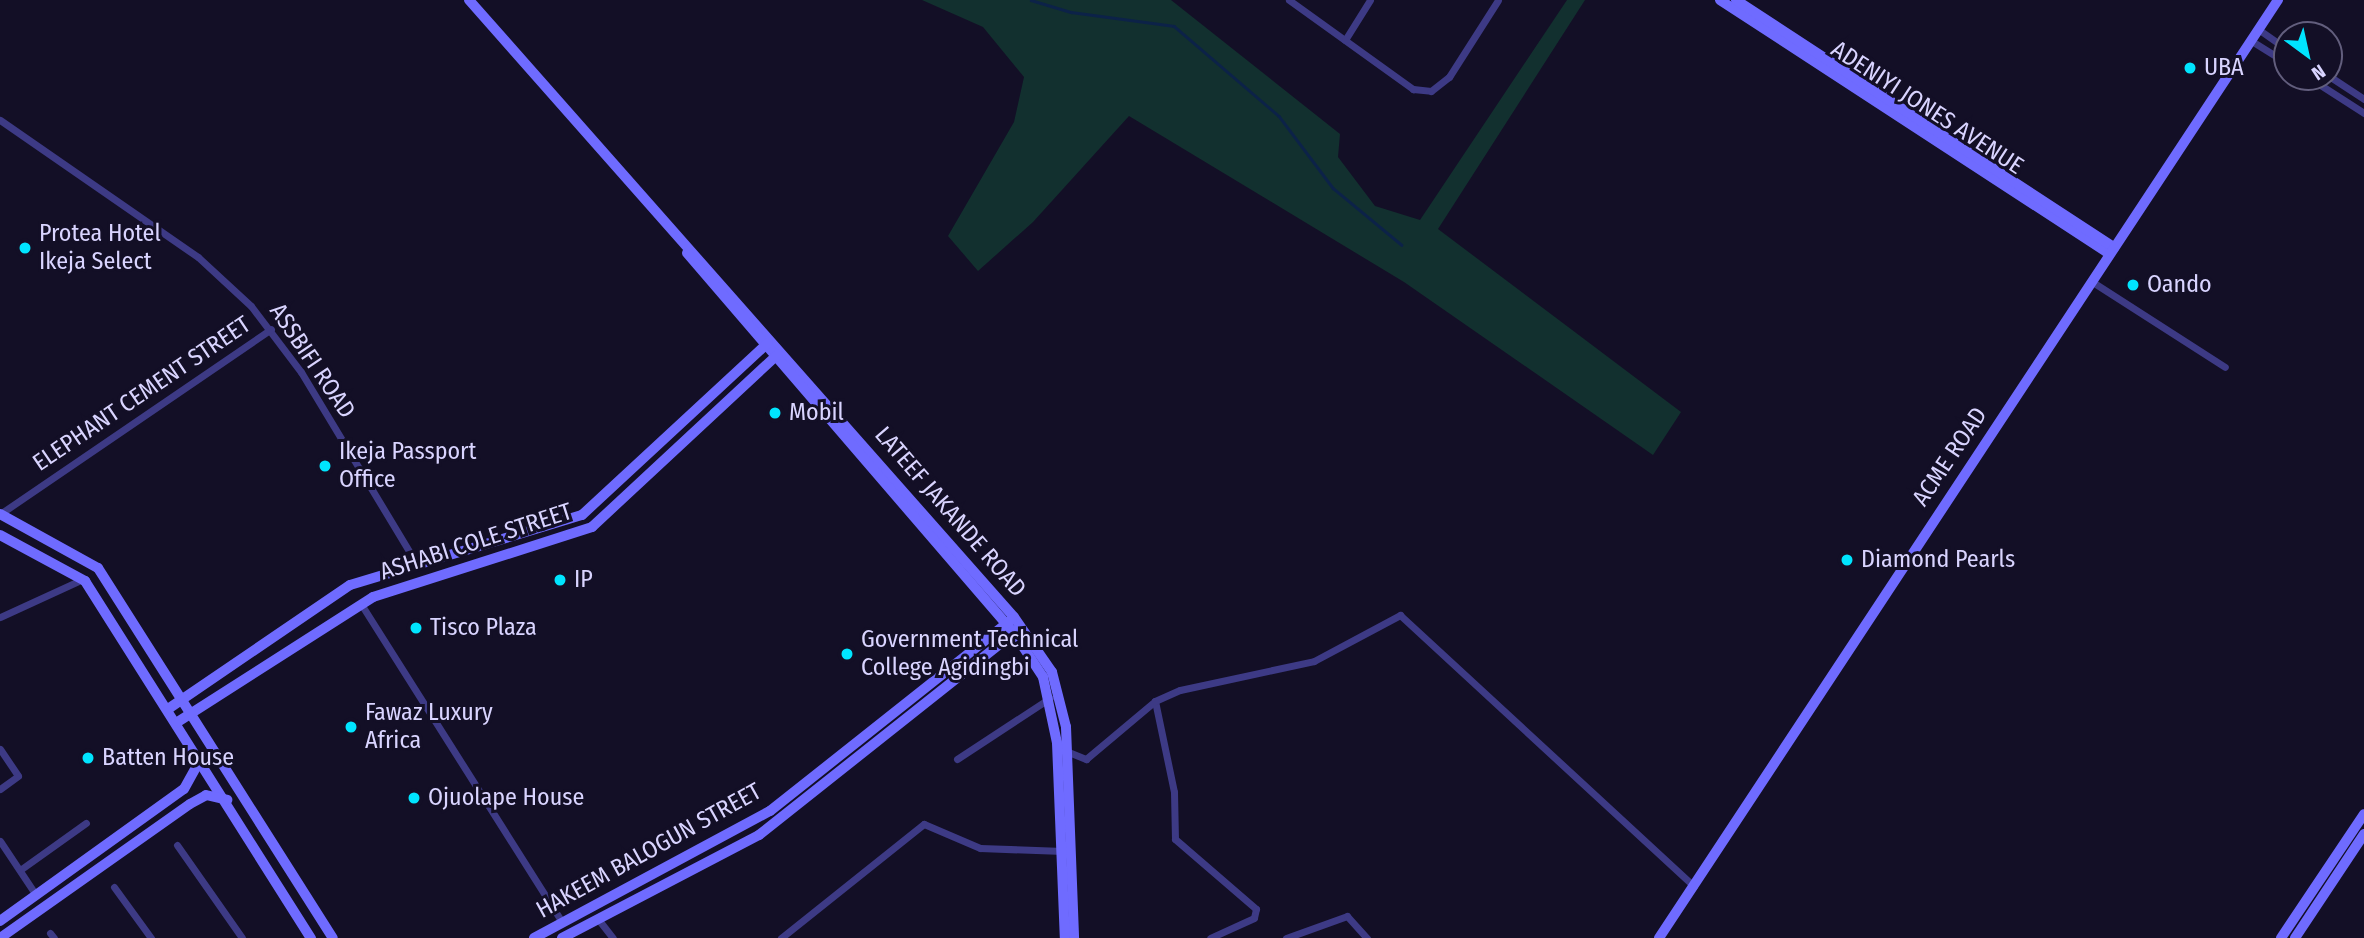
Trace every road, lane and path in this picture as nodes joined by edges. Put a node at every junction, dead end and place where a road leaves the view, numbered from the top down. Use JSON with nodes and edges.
{"nodes":[{"id":1,"x":469,"y":0,"type":"edge"},
{"id":2,"x":1289,"y":0,"type":"edge"},
{"id":3,"x":1370,"y":0,"type":"edge"},
{"id":4,"x":1498,"y":0,"type":"edge"},
{"id":5,"x":1720,"y":0,"type":"edge"},
{"id":6,"x":1736,"y":0,"type":"edge"},
{"id":7,"x":2278,"y":0,"type":"edge"},
{"id":8,"x":2258,"y":29,"type":"junction"},
{"id":9,"x":2273,"y":39,"type":"edge"},
{"id":10,"x":1345,"y":40,"type":"junction"},
{"id":11,"x":2250,"y":40,"type":"junction"},
{"id":12,"x":2273,"y":54,"type":"edge"},
{"id":13,"x":2343,"y":85,"type":"edge"},
{"id":14,"x":2347,"y":88,"type":"junction"},
{"id":15,"x":2330,"y":91,"type":"edge"},
{"id":16,"x":2341,"y":98,"type":"junction"},
{"id":17,"x":2364,"y":99,"type":"edge"},
{"id":18,"x":2364,"y":113,"type":"edge"},
{"id":19,"x":0,"y":120,"type":"edge"},
{"id":20,"x":2112,"y":250,"type":"junction"},
{"id":21,"x":2091,"y":281,"type":"junction"},
{"id":22,"x":271,"y":329,"type":"junction"},
{"id":23,"x":768,"y":343,"type":"junction"},
{"id":24,"x":778,"y":354,"type":"junction"},
{"id":25,"x":2225,"y":367,"type":"dead end"},
{"id":26,"x":728,"y":380,"type":"junction"},
{"id":27,"x":739,"y":392,"type":"junction"},
{"id":28,"x":0,"y":514,"type":"edge"},
{"id":29,"x":0,"y":534,"type":"edge"},
{"id":30,"x":416,"y":563,"type":"junction"},
{"id":31,"x":83,"y":579,"type":"junction"},
{"id":32,"x":361,"y":604,"type":"junction"},
{"id":33,"x":0,"y":617,"type":"edge"},
{"id":34,"x":1010,"y":620,"type":"junction"},
{"id":35,"x":1018,"y":630,"type":"junction"},
{"id":36,"x":227,"y":668,"type":"junction"},
{"id":37,"x":237,"y":683,"type":"junction"},
{"id":38,"x":1051,"y":698,"type":"junction"},
{"id":39,"x":181,"y":700,"type":"junction"},
{"id":40,"x":1155,"y":701,"type":"junction"},
{"id":41,"x":904,"y":704,"type":"junction"},
{"id":42,"x":167,"y":709,"type":"junction"},
{"id":43,"x":191,"y":714,"type":"junction"},
{"id":44,"x":912,"y":714,"type":"junction"},
{"id":45,"x":176,"y":723,"type":"junction"},
{"id":46,"x":0,"y":749,"type":"edge"},
{"id":47,"x":1066,"y":751,"type":"junction"},
{"id":48,"x":957,"y":759,"type":"dead end"},
{"id":49,"x":201,"y":760,"type":"junction"},
{"id":50,"x":0,"y":789,"type":"edge"},
{"id":51,"x":226,"y":800,"type":"junction"},
{"id":52,"x":2364,"y":814,"type":"edge"},
{"id":53,"x":86,"y":823,"type":"dead end"},
{"id":54,"x":2364,"y":834,"type":"edge"},
{"id":55,"x":0,"y":841,"type":"edge"},
{"id":56,"x":177,"y":845,"type":"dead end"},
{"id":57,"x":1063,"y":851,"type":"junction"},
{"id":58,"x":20,"y":870,"type":"junction"},
{"id":59,"x":659,"y":873,"type":"junction"},
{"id":60,"x":665,"y":885,"type":"junction"},
{"id":61,"x":1694,"y":886,"type":"junction"},
{"id":62,"x":114,"y":887,"type":"dead end"},
{"id":63,"x":36,"y":895,"type":"junction"},
{"id":64,"x":598,"y":919,"type":"junction"},
{"id":65,"x":0,"y":921,"type":"edge"},
{"id":66,"x":562,"y":922,"type":"junction"},
{"id":67,"x":0,"y":938,"type":"edge"},
{"id":68,"x":151,"y":938,"type":"edge"},
{"id":69,"x":242,"y":938,"type":"edge"},
{"id":70,"x":310,"y":938,"type":"edge"},
{"id":71,"x":333,"y":938,"type":"edge"},
{"id":72,"x":534,"y":938,"type":"edge"},
{"id":73,"x":562,"y":938,"type":"edge"},
{"id":74,"x":613,"y":938,"type":"edge"},
{"id":75,"x":781,"y":938,"type":"edge"},
{"id":76,"x":1065,"y":938,"type":"edge"},
{"id":77,"x":1074,"y":938,"type":"edge"},
{"id":78,"x":1210,"y":938,"type":"edge"},
{"id":79,"x":1286,"y":938,"type":"edge"},
{"id":80,"x":1367,"y":938,"type":"edge"},
{"id":81,"x":1658,"y":938,"type":"edge"},
{"id":82,"x":2281,"y":938,"type":"edge"},
{"id":83,"x":2295,"y":938,"type":"edge"}],
"edges":[{"from":1,"to":23,"type":"street","name":"LATEEF JAKANDE ROAD"},
{"from":2,"to":10,"type":"street"},
{"from":3,"to":10,"type":"street"},
{"from":4,"to":10,"type":"street"},
{"from":5,"to":20,"type":"street","name":"ADENIYI JONES AVENUE"},
{"from":6,"to":20,"type":"street","name":"ADENIYI JONES AVENUE"},
{"from":7,"to":8,"type":"street","name":"ACME ROAD"},
{"from":8,"to":9,"type":"street"},
{"from":8,"to":11,"type":"street","name":"ACME ROAD"},
{"from":11,"to":12,"type":"street"},
{"from":11,"to":20,"type":"street","name":"ACME ROAD"},
{"from":13,"to":14,"type":"street"},
{"from":14,"to":16,"type":"street"},
{"from":14,"to":17,"type":"street"},
{"from":15,"to":16,"type":"street"},
{"from":16,"to":18,"type":"street"},
{"from":19,"to":22,"type":"street","name":"ASSBIFI ROAD"},
{"from":20,"to":21,"type":"street","name":"ACME ROAD"},
{"from":21,"to":25,"type":"street"},
{"from":21,"to":61,"type":"street","name":"ACME ROAD"},
{"from":22,"to":28,"type":"street","name":"ELEPHANT CEMENT STREET"},
{"from":22,"to":30,"type":"street","name":"ASSBIFI ROAD"},
{"from":23,"to":24,"type":"street","name":"LATEEF JAKANDE ROAD"},
{"from":23,"to":26,"type":"street","name":"ASHABI COLE STREET"},
{"from":24,"to":27,"type":"street","name":"ASHABI COLE STREET"},
{"from":24,"to":34,"type":"street","name":"LATEEF JAKANDE ROAD"},
{"from":26,"to":27,"type":"street"},
{"from":26,"to":30,"type":"street","name":"ASHABI COLE STREET"},
{"from":27,"to":32,"type":"street","name":"ASHABI COLE STREET"},
{"from":28,"to":39,"type":"street"},
{"from":29,"to":31,"type":"street"},
{"from":30,"to":36,"type":"street","name":"ASHABI COLE STREET"},
{"from":31,"to":33,"type":"street"},
{"from":31,"to":42,"type":"street"},
{"from":32,"to":37,"type":"street","name":"ASHABI COLE STREET"},
{"from":32,"to":66,"type":"street"},
{"from":34,"to":35,"type":"street","name":"LATEEF JAKANDE ROAD"},
{"from":34,"to":41,"type":"street","name":"HAKEEM BALOGUN STREET"},
{"from":35,"to":38,"type":"street","name":"LATEEF JAKANDE ROAD"},
{"from":35,"to":44,"type":"street","name":"HAKEEM BALOGUN STREET"},
{"from":35,"to":47,"type":"street","name":"LATEEF JAKANDE ROAD"},
{"from":36,"to":37,"type":"street"},
{"from":36,"to":39,"type":"street","name":"ASHABI COLE STREET"},
{"from":37,"to":43,"type":"street","name":"ASHABI COLE STREET"},
{"from":38,"to":48,"type":"street"},
{"from":38,"to":57,"type":"street","name":"LATEEF JAKANDE ROAD"},
{"from":39,"to":42,"type":"street","name":"ASHABI COLE STREET"},
{"from":39,"to":43,"type":"street"},
{"from":40,"to":47,"type":"street"},
{"from":40,"to":61,"type":"street"},
{"from":40,"to":78,"type":"street"},
{"from":41,"to":44,"type":"street"},
{"from":41,"to":59,"type":"street","name":"HAKEEM BALOGUN STREET"},
{"from":42,"to":45,"type":"street"},
{"from":43,"to":45,"type":"street","name":"ASHABI COLE STREET"},
{"from":43,"to":71,"type":"street"},
{"from":44,"to":60,"type":"street","name":"HAKEEM BALOGUN STREET"},
{"from":45,"to":49,"type":"street"},
{"from":46,"to":50,"type":"street"},
{"from":47,"to":77,"type":"street","name":"LATEEF JAKANDE ROAD"},
{"from":49,"to":51,"type":"street"},
{"from":49,"to":63,"type":"street"},
{"from":51,"to":67,"type":"street"},
{"from":51,"to":70,"type":"street"},
{"from":52,"to":82,"type":"street"},
{"from":53,"to":58,"type":"street"},
{"from":54,"to":83,"type":"street"},
{"from":55,"to":58,"type":"street"},
{"from":56,"to":69,"type":"street"},
{"from":57,"to":75,"type":"street"},
{"from":57,"to":76,"type":"street","name":"LATEEF JAKANDE ROAD"},
{"from":58,"to":63,"type":"street"},
{"from":59,"to":60,"type":"street"},
{"from":59,"to":66,"type":"street","name":"HAKEEM BALOGUN STREET"},
{"from":60,"to":64,"type":"street","name":"HAKEEM BALOGUN STREET"},
{"from":61,"to":81,"type":"street","name":"ACME ROAD"},
{"from":62,"to":68,"type":"street"},
{"from":63,"to":65,"type":"street"},
{"from":64,"to":73,"type":"street","name":"HAKEEM BALOGUN STREET"},
{"from":64,"to":74,"type":"street","name":"HAKEEM BALOGUN STREET"},
{"from":66,"to":72,"type":"street","name":"HAKEEM BALOGUN STREET"},
{"from":79,"to":80,"type":"street"}]}
